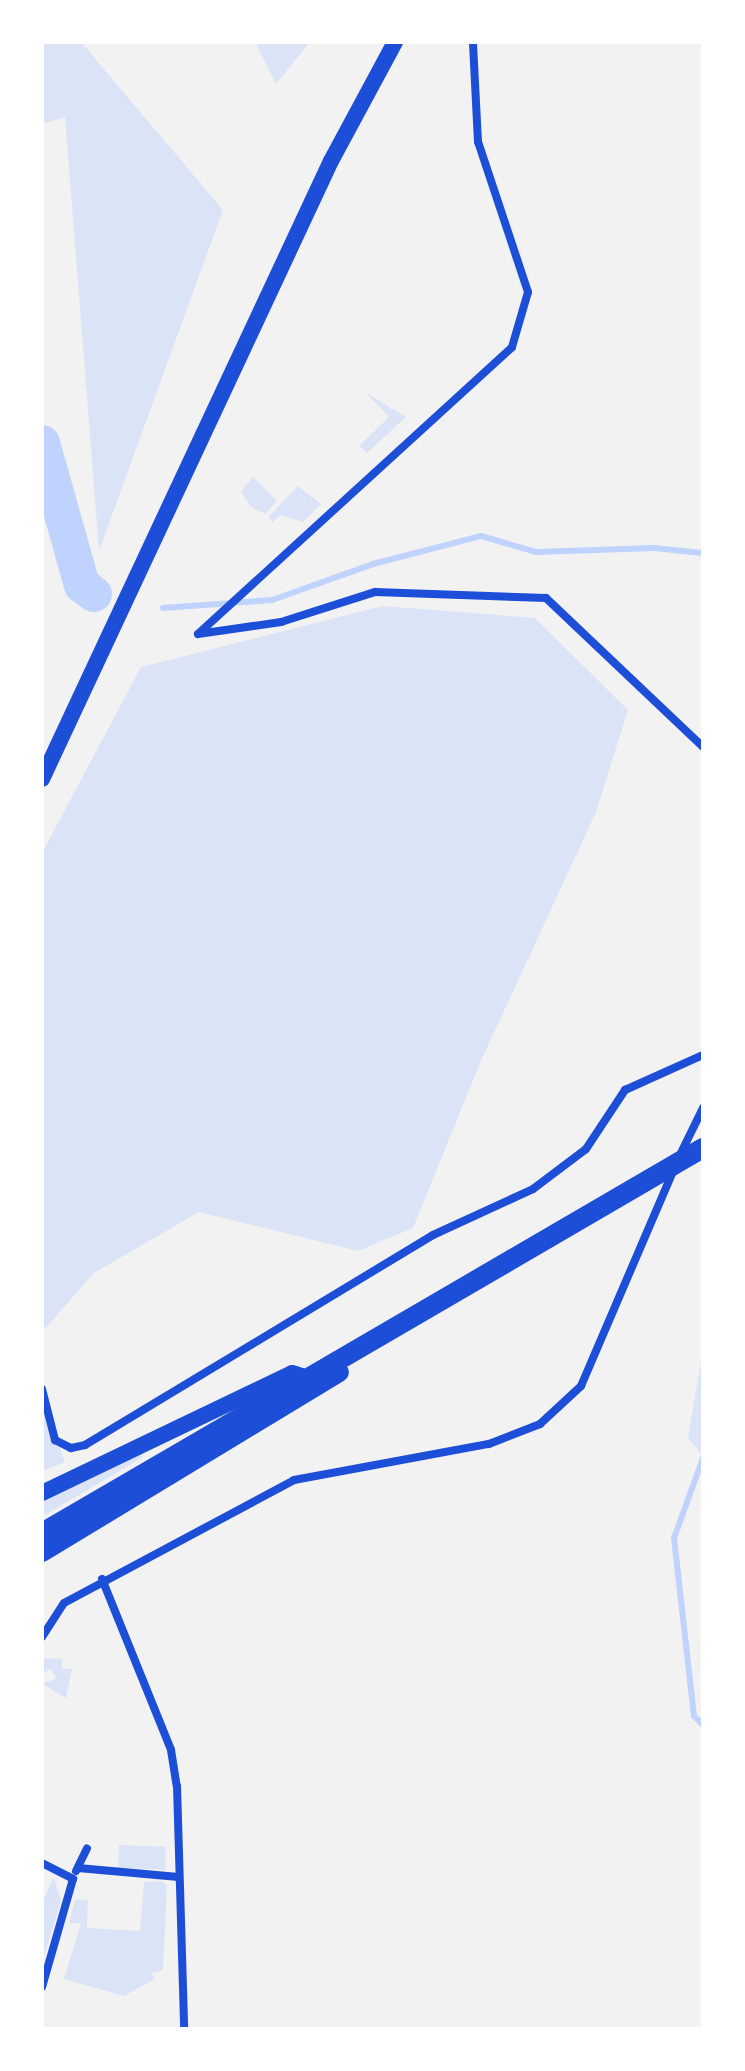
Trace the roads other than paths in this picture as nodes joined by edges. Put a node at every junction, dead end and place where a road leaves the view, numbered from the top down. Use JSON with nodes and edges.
{"nodes":[{"id":1,"x":395,"y":42,"type":"edge"},
{"id":2,"x":473,"y":42,"type":"edge"},
{"id":3,"x":703,"y":747,"type":"edge"},
{"id":4,"x":42,"y":779,"type":"edge"},
{"id":5,"x":703,"y":1055,"type":"edge"},
{"id":6,"x":703,"y":1108,"type":"edge"},
{"id":7,"x":703,"y":1148,"type":"edge"},
{"id":8,"x":494,"y":1272,"type":"junction"},
{"id":9,"x":305,"y":1377,"type":"junction"},
{"id":10,"x":42,"y":1389,"type":"edge"},
{"id":11,"x":42,"y":1493,"type":"edge"},
{"id":12,"x":42,"y":1533,"type":"edge"},
{"id":13,"x":42,"y":1552,"type":"edge"},
{"id":14,"x":102,"y":1579,"type":"junction"},
{"id":15,"x":42,"y":1637,"type":"edge"},
{"id":16,"x":87,"y":1848,"type":"dead end"},
{"id":17,"x":42,"y":1863,"type":"edge"},
{"id":18,"x":78,"y":1868,"type":"junction"},
{"id":19,"x":179,"y":1877,"type":"junction"},
{"id":20,"x":73,"y":1879,"type":"junction"},
{"id":21,"x":42,"y":1987,"type":"edge"},
{"id":22,"x":184,"y":2029,"type":"edge"}],
"edges":[{"from":1,"to":4,"type":"main road"},
{"from":2,"to":3,"type":"street"},
{"from":5,"to":10,"type":"street"},
{"from":6,"to":14,"type":"street"},
{"from":7,"to":8,"type":"main road"},
{"from":8,"to":9,"type":"main road"},
{"from":8,"to":13,"type":"main road"},
{"from":9,"to":11,"type":"main road"},
{"from":9,"to":12,"type":"main road"},
{"from":14,"to":15,"type":"street"},
{"from":14,"to":19,"type":"street"},
{"from":16,"to":18,"type":"street"},
{"from":17,"to":20,"type":"street"},
{"from":18,"to":19,"type":"street"},
{"from":18,"to":20,"type":"street"},
{"from":19,"to":22,"type":"street"},
{"from":20,"to":21,"type":"street"}]}
